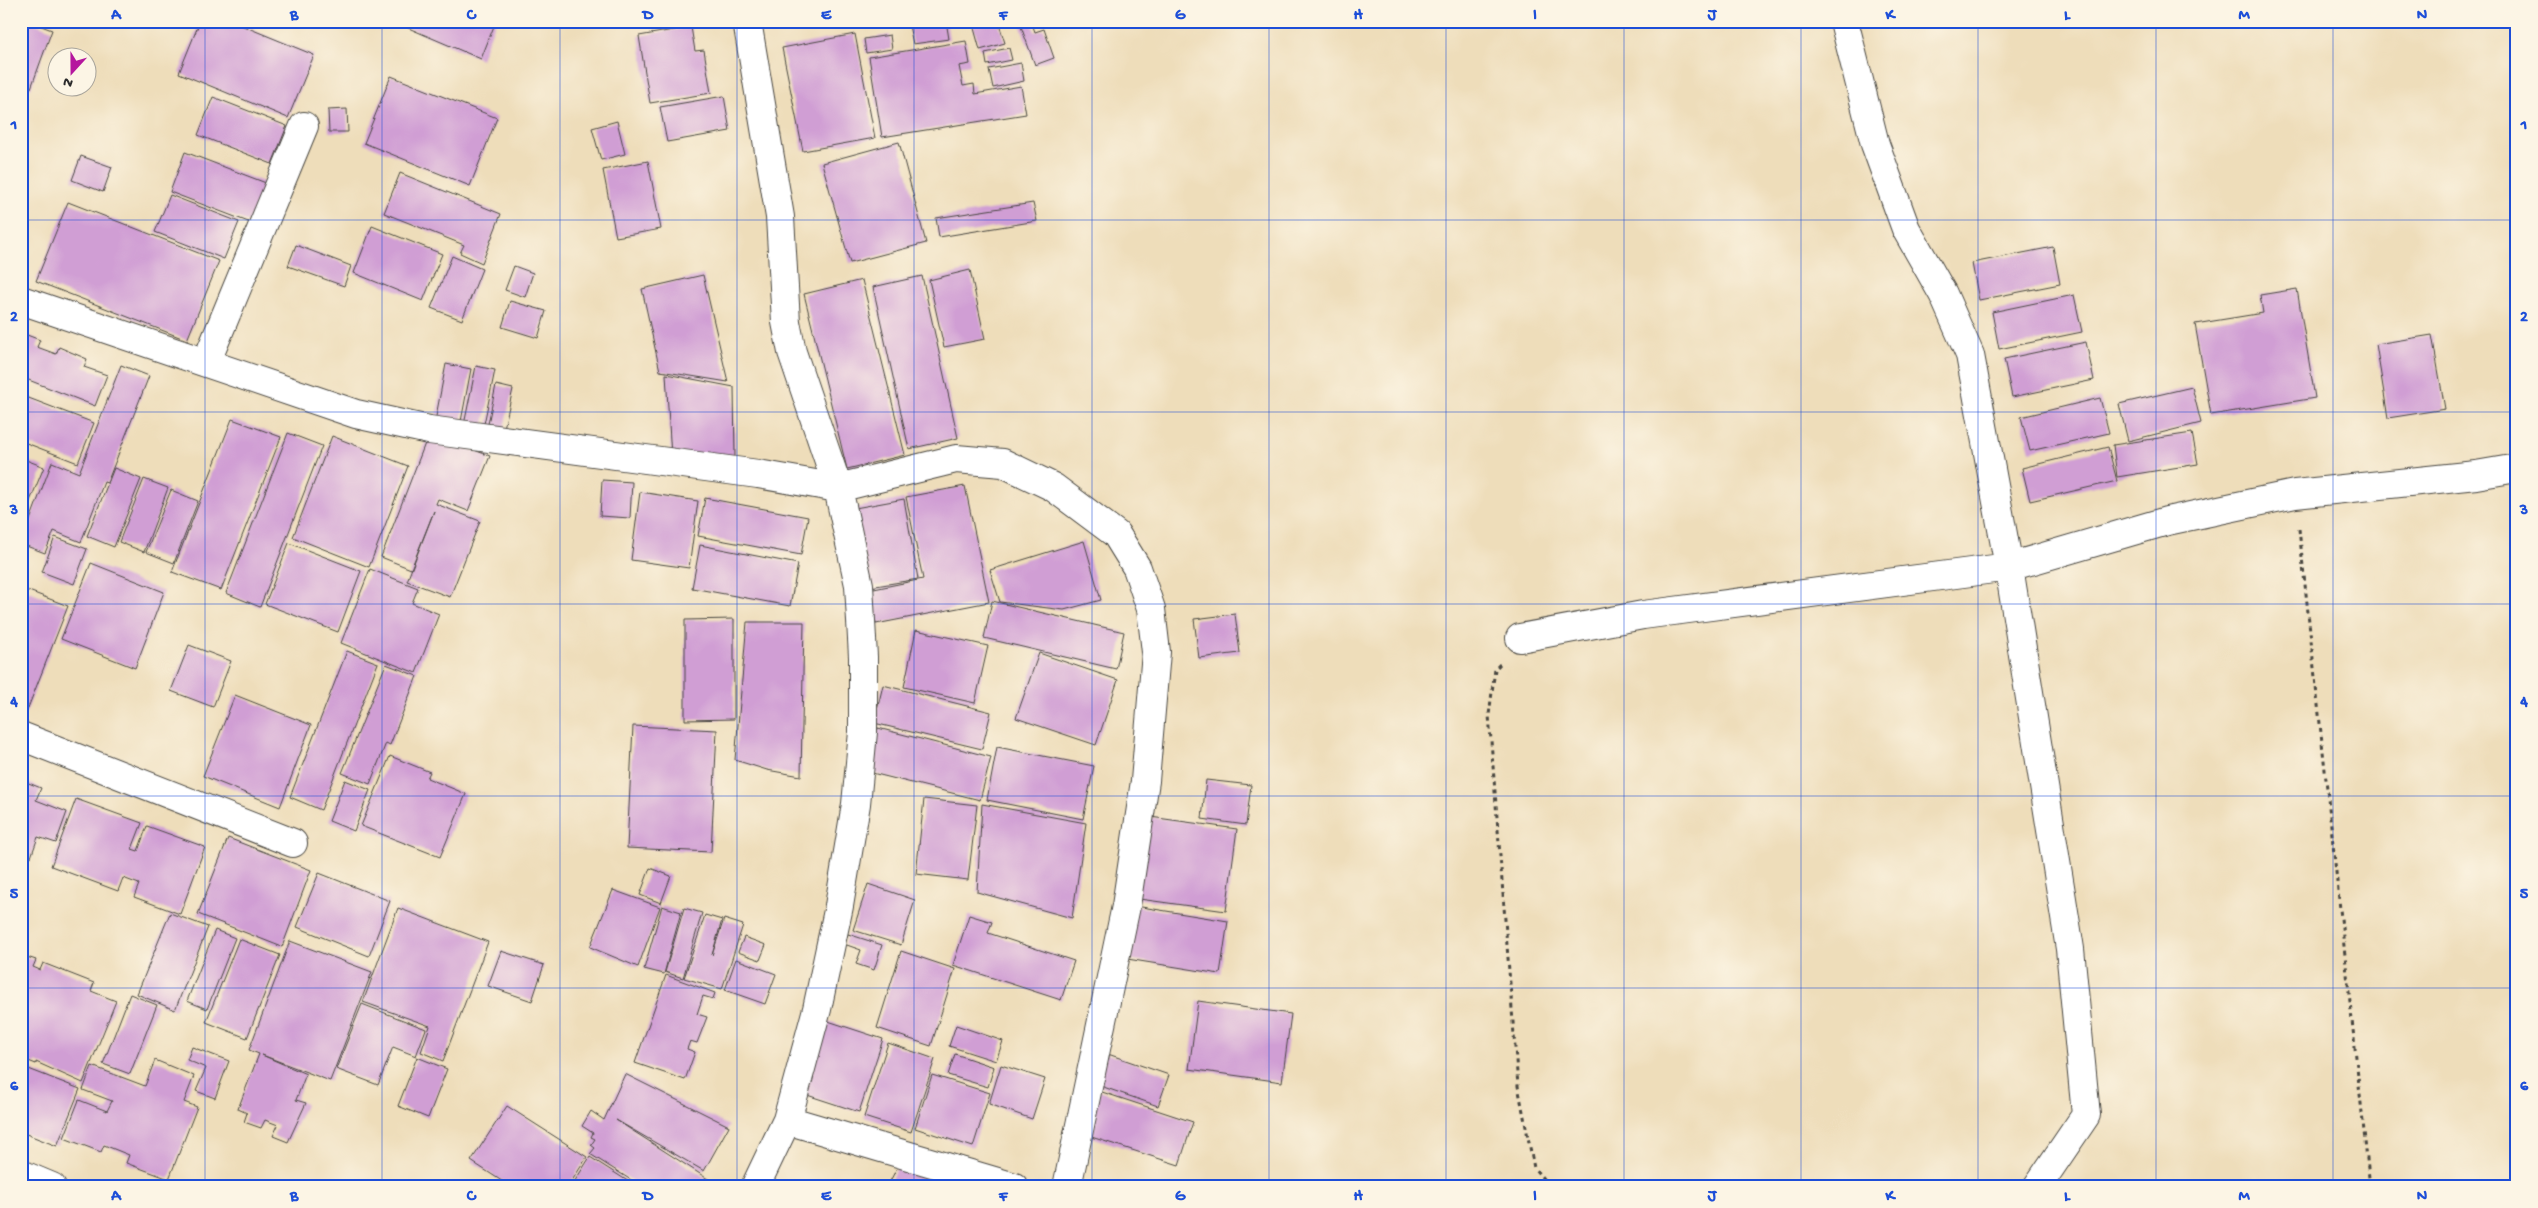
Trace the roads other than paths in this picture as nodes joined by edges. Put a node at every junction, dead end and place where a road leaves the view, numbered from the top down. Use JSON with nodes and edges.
{"nodes":[{"id":1,"x":748,"y":21,"type":"edge"},
{"id":2,"x":1844,"y":21,"type":"edge"},
{"id":3,"x":304,"y":126,"type":"dead end"},
{"id":4,"x":21,"y":300,"type":"edge"},
{"id":5,"x":206,"y":363,"type":"junction"},
{"id":6,"x":2517,"y":468,"type":"edge"},
{"id":7,"x":838,"y":488,"type":"junction"},
{"id":8,"x":2009,"y":567,"type":"junction"},
{"id":9,"x":1520,"y":638,"type":"road end"},
{"id":10,"x":21,"y":736,"type":"edge"},
{"id":11,"x":292,"y":843,"type":"dead end"},
{"id":12,"x":787,"y":1120,"type":"junction"},
{"id":13,"x":21,"y":1174,"type":"edge"},
{"id":14,"x":52,"y":1187,"type":"edge"},
{"id":15,"x":755,"y":1187,"type":"edge"},
{"id":16,"x":1014,"y":1187,"type":"edge"},
{"id":17,"x":1067,"y":1187,"type":"edge"},
{"id":18,"x":2038,"y":1187,"type":"edge"}],
"edges":[{"from":1,"to":7,"type":"street"},
{"from":2,"to":8,"type":"street"},
{"from":3,"to":5,"type":"street"},
{"from":4,"to":5,"type":"street"},
{"from":5,"to":7,"type":"street"},
{"from":6,"to":8,"type":"street"},
{"from":7,"to":12,"type":"street"},
{"from":7,"to":17,"type":"street"},
{"from":8,"to":9,"type":"street"},
{"from":8,"to":18,"type":"street"},
{"from":10,"to":11,"type":"street"},
{"from":12,"to":15,"type":"street"},
{"from":12,"to":16,"type":"street"},
{"from":13,"to":14,"type":"street"}]}
